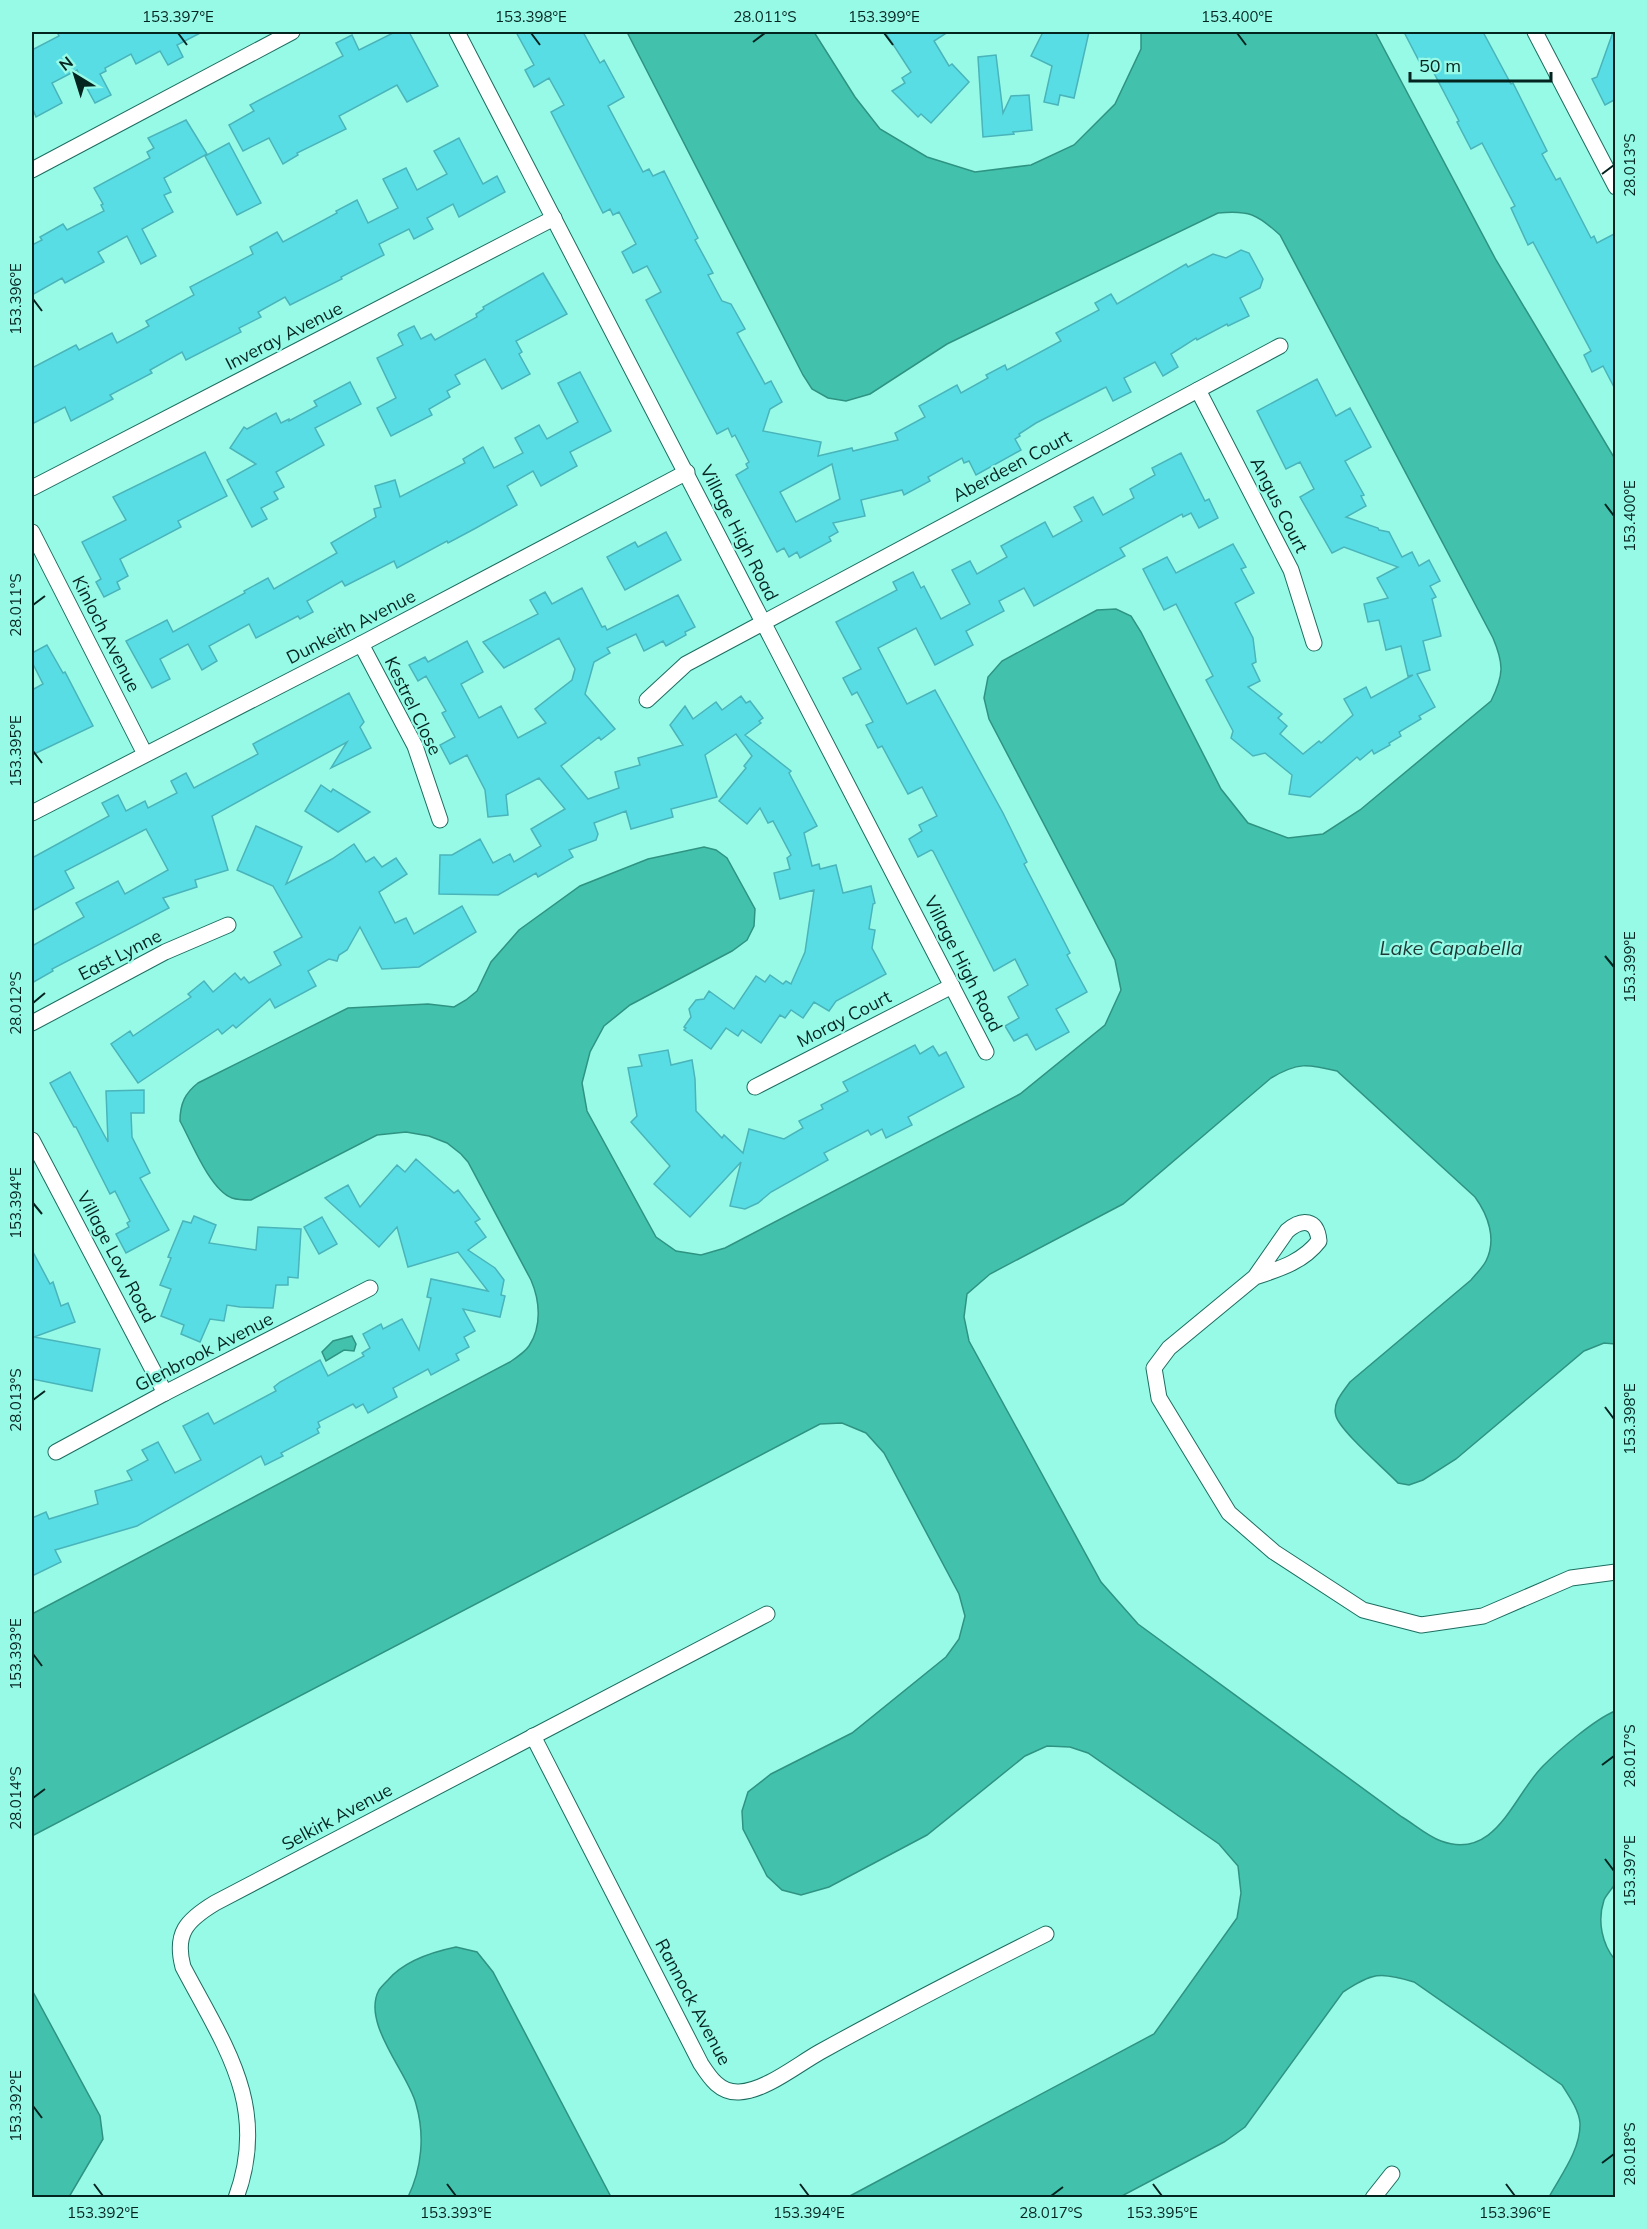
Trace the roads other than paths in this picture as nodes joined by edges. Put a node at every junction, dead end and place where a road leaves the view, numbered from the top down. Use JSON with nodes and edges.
{"nodes":[{"id":1,"x":292,"y":32,"type":"edge"},
{"id":2,"x":457,"y":32,"type":"edge"},
{"id":3,"x":1535,"y":32,"type":"edge"},
{"id":4,"x":32,"y":170,"type":"edge"},
{"id":5,"x":1614,"y":180,"type":"edge"},
{"id":6,"x":554,"y":218,"type":"junction"},
{"id":7,"x":1280,"y":346,"type":"dead end"},
{"id":8,"x":1198,"y":390,"type":"junction"},
{"id":9,"x":687,"y":472,"type":"junction"},
{"id":10,"x":32,"y":488,"type":"edge"},
{"id":11,"x":32,"y":532,"type":"edge"},
{"id":12,"x":763,"y":622,"type":"junction"},
{"id":13,"x":1314,"y":643,"type":"dead end"},
{"id":14,"x":361,"y":644,"type":"junction"},
{"id":15,"x":647,"y":700,"type":"dead end"},
{"id":16,"x":145,"y":754,"type":"junction"},
{"id":17,"x":32,"y":813,"type":"edge"},
{"id":18,"x":440,"y":820,"type":"dead end"},
{"id":19,"x":228,"y":925,"type":"dead end"},
{"id":20,"x":952,"y":986,"type":"junction"},
{"id":21,"x":32,"y":1023,"type":"edge"},
{"id":22,"x":986,"y":1052,"type":"dead end"},
{"id":23,"x":755,"y":1087,"type":"dead end"},
{"id":24,"x":32,"y":1140,"type":"edge"},
{"id":25,"x":1255,"y":1277,"type":"dead end"},
{"id":26,"x":370,"y":1288,"type":"dead end"},
{"id":27,"x":165,"y":1393,"type":"junction"},
{"id":28,"x":56,"y":1452,"type":"dead end"},
{"id":29,"x":1616,"y":1572,"type":"edge"},
{"id":30,"x":767,"y":1614,"type":"dead end"},
{"id":31,"x":533,"y":1736,"type":"junction"},
{"id":32,"x":1046,"y":1934,"type":"dead end"},
{"id":33,"x":1392,"y":2174,"type":"dead end"},
{"id":34,"x":236,"y":2198,"type":"edge"},
{"id":35,"x":1373,"y":2198,"type":"edge"}],
"edges":[{"from":1,"to":4,"type":"street"},
{"from":2,"to":6,"type":"street","name":"Village High Road"},
{"from":3,"to":5,"type":"street"},
{"from":6,"to":9,"type":"street","name":"Village High Road"},
{"from":6,"to":10,"type":"street","name":"Inveray Avenue"},
{"from":7,"to":8,"type":"street","name":"Aberdeen Court"},
{"from":8,"to":12,"type":"street","name":"Aberdeen Court"},
{"from":8,"to":13,"type":"street","name":"Angus Court"},
{"from":9,"to":12,"type":"street","name":"Village High Road"},
{"from":9,"to":14,"type":"street","name":"Dunkeith Avenue"},
{"from":11,"to":16,"type":"street","name":"Kinloch Avenue"},
{"from":12,"to":15,"type":"street","name":"Aberdeen Court"},
{"from":12,"to":20,"type":"street","name":"Village High Road"},
{"from":14,"to":16,"type":"street","name":"Dunkeith Avenue"},
{"from":14,"to":18,"type":"street","name":"Kestrel Close"},
{"from":16,"to":17,"type":"street","name":"Dunkeith Avenue"},
{"from":19,"to":21,"type":"street","name":"East Lynne"},
{"from":20,"to":22,"type":"street","name":"Village High Road"},
{"from":20,"to":23,"type":"street","name":"Moray Court"},
{"from":24,"to":27,"type":"street","name":"Village Low Road"},
{"from":25,"to":29,"type":"street"},
{"from":26,"to":27,"type":"street","name":"Glenbrook Avenue"},
{"from":27,"to":28,"type":"street","name":"Glenbrook Avenue"},
{"from":30,"to":31,"type":"street","name":"Selkirk Avenue"},
{"from":31,"to":32,"type":"street","name":"Rannock Avenue"},
{"from":31,"to":34,"type":"street","name":"Selkirk Avenue"},
{"from":33,"to":35,"type":"street"}]}
